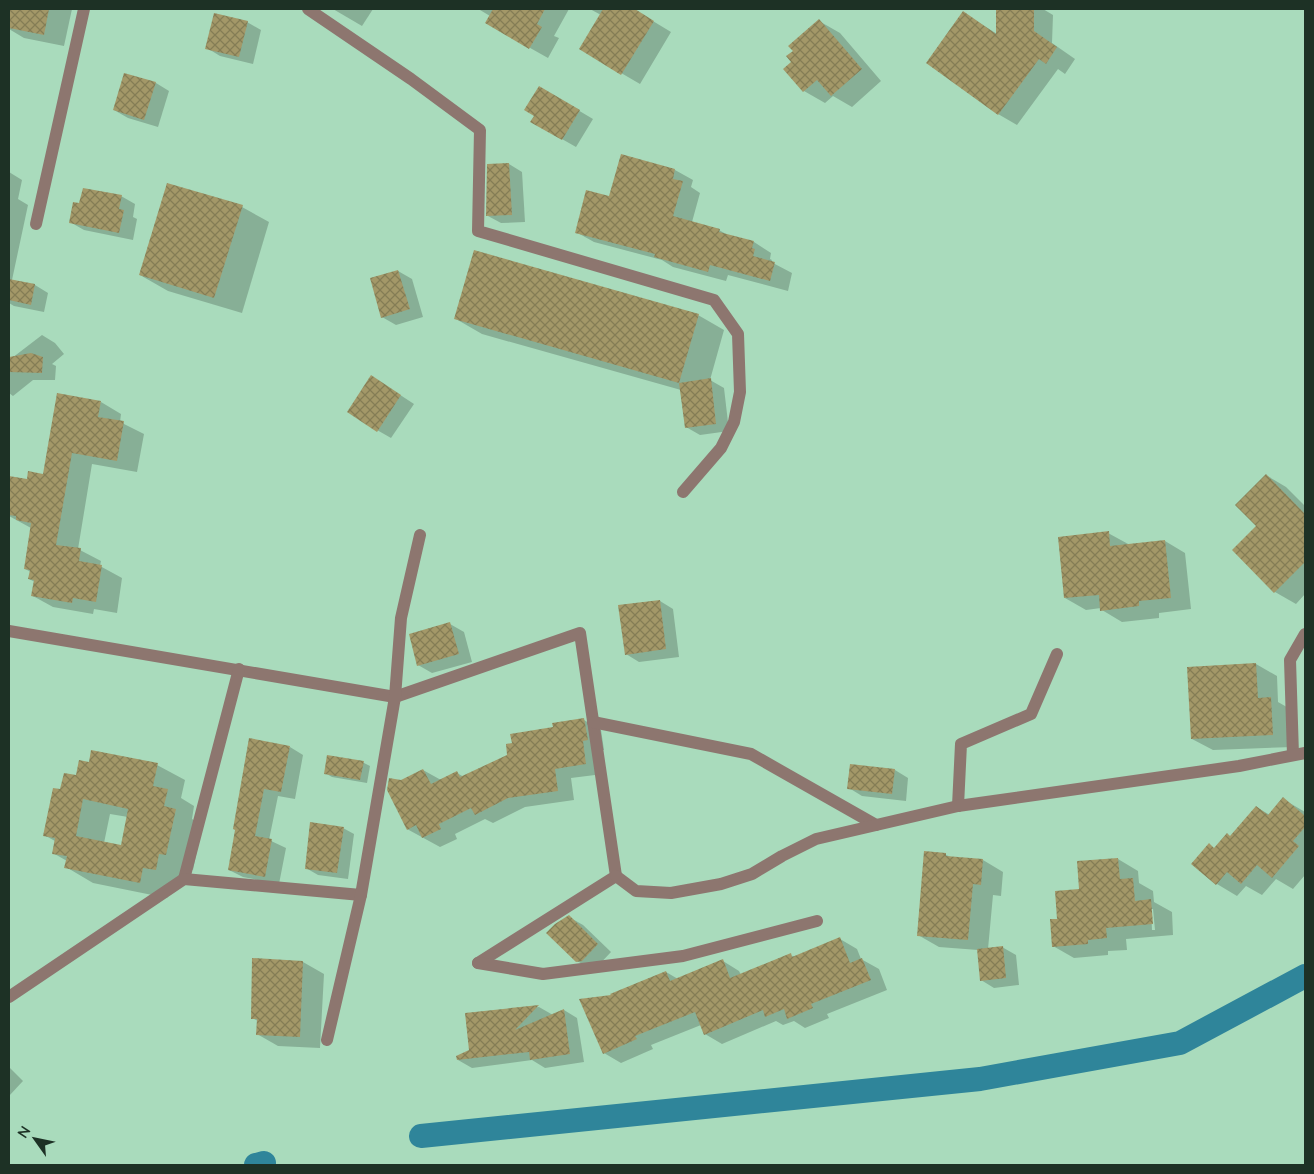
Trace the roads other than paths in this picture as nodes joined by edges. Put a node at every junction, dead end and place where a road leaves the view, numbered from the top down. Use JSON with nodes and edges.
{"nodes":[{"id":1,"x":84,"y":9,"type":"edge"},
{"id":2,"x":308,"y":9,"type":"edge"},
{"id":3,"x":36,"y":224,"type":"dead end"},
{"id":4,"x":683,"y":492,"type":"dead end"},
{"id":5,"x":420,"y":535,"type":"dead end"},
{"id":6,"x":9,"y":631,"type":"edge"},
{"id":7,"x":1305,"y":634,"type":"edge"},
{"id":8,"x":1057,"y":654,"type":"dead end"},
{"id":9,"x":239,"y":669,"type":"junction"},
{"id":10,"x":395,"y":697,"type":"junction"},
{"id":11,"x":593,"y":722,"type":"junction"},
{"id":12,"x":1299,"y":754,"type":"edge"},
{"id":13,"x":958,"y":806,"type":"junction"},
{"id":14,"x":876,"y":825,"type":"junction"},
{"id":15,"x":616,"y":876,"type":"junction"},
{"id":16,"x":184,"y":879,"type":"junction"},
{"id":17,"x":361,"y":895,"type":"junction"},
{"id":18,"x":817,"y":921,"type":"dead end"},
{"id":19,"x":9,"y":997,"type":"edge"},
{"id":20,"x":327,"y":1040,"type":"dead end"}],
"edges":[{"from":1,"to":3,"type":"street"},
{"from":2,"to":4,"type":"street"},
{"from":5,"to":10,"type":"street"},
{"from":6,"to":9,"type":"street"},
{"from":7,"to":12,"type":"street"},
{"from":8,"to":13,"type":"street"},
{"from":9,"to":10,"type":"street"},
{"from":9,"to":16,"type":"street"},
{"from":10,"to":11,"type":"street"},
{"from":10,"to":17,"type":"street"},
{"from":11,"to":14,"type":"street"},
{"from":11,"to":15,"type":"street"},
{"from":12,"to":13,"type":"street"},
{"from":13,"to":14,"type":"street"},
{"from":14,"to":15,"type":"street"},
{"from":15,"to":18,"type":"street"},
{"from":16,"to":17,"type":"street"},
{"from":16,"to":19,"type":"street"},
{"from":17,"to":20,"type":"street"}]}
